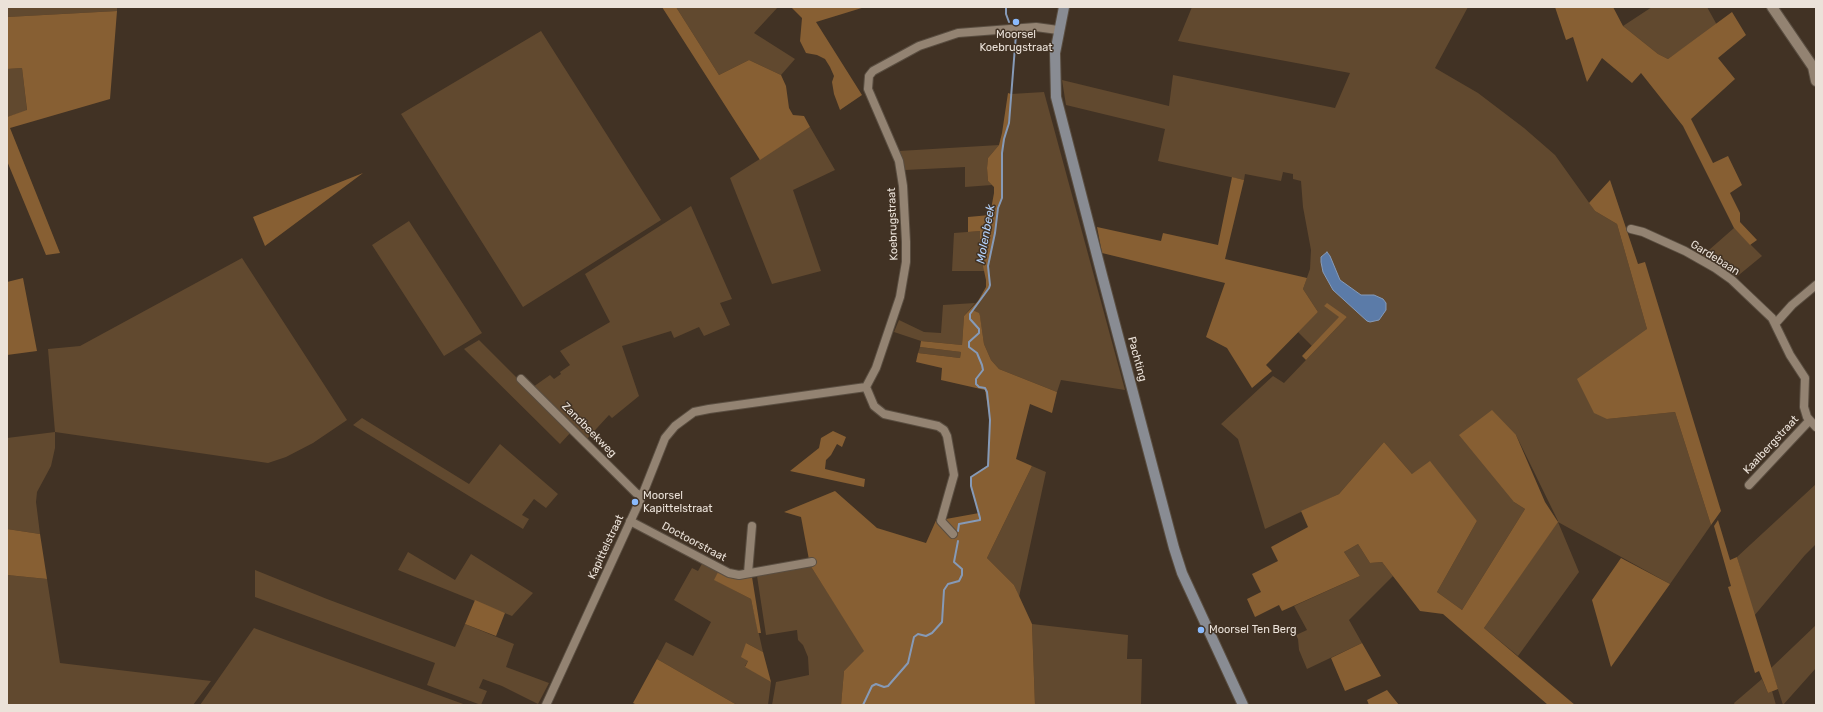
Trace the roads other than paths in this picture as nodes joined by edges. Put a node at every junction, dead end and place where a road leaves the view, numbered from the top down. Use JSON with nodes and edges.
{"nodes":[{"id":1,"x":1064,"y":7,"type":"edge"},
{"id":2,"x":1772,"y":7,"type":"edge"},
{"id":3,"x":1058,"y":30,"type":"junction"},
{"id":4,"x":1816,"y":81,"type":"edge"},
{"id":5,"x":1631,"y":229,"type":"dead end"},
{"id":6,"x":1816,"y":285,"type":"edge"},
{"id":7,"x":1775,"y":324,"type":"junction"},
{"id":8,"x":521,"y":378,"type":"dead end"},
{"id":9,"x":866,"y":387,"type":"junction"},
{"id":10,"x":1809,"y":420,"type":"junction"},
{"id":11,"x":1816,"y":427,"type":"edge"},
{"id":12,"x":1749,"y":485,"type":"dead end"},
{"id":13,"x":642,"y":496,"type":"junction"},
{"id":14,"x":630,"y":521,"type":"junction"},
{"id":15,"x":752,"y":526,"type":"dead end"},
{"id":16,"x":953,"y":534,"type":"dead end"},
{"id":17,"x":812,"y":562,"type":"dead end"},
{"id":18,"x":748,"y":573,"type":"junction"},
{"id":19,"x":546,"y":705,"type":"edge"},
{"id":20,"x":1243,"y":705,"type":"edge"}],
"edges":[{"from":1,"to":3,"type":"main road","name":"Pachting"},
{"from":2,"to":4,"type":"street"},
{"from":3,"to":9,"type":"street","name":"Koebrugstraat"},
{"from":3,"to":20,"type":"main road","name":"Pachting"},
{"from":5,"to":7,"type":"street","name":"Gardebaan"},
{"from":6,"to":7,"type":"street"},
{"from":7,"to":10,"type":"street","name":"Gardebaan"},
{"from":8,"to":13,"type":"street","name":"Zandbeekweg"},
{"from":9,"to":13,"type":"street","name":"Kapittelstraat"},
{"from":9,"to":16,"type":"street"},
{"from":10,"to":11,"type":"street"},
{"from":10,"to":12,"type":"street","name":"Kaalbergstraat"},
{"from":13,"to":14,"type":"street","name":"Kapittelstraat"},
{"from":14,"to":18,"type":"street","name":"Doctoorstraat"},
{"from":14,"to":19,"type":"street","name":"Kapittelstraat"},
{"from":15,"to":18,"type":"street"},
{"from":17,"to":18,"type":"street","name":"Doctoorstraat"}]}
